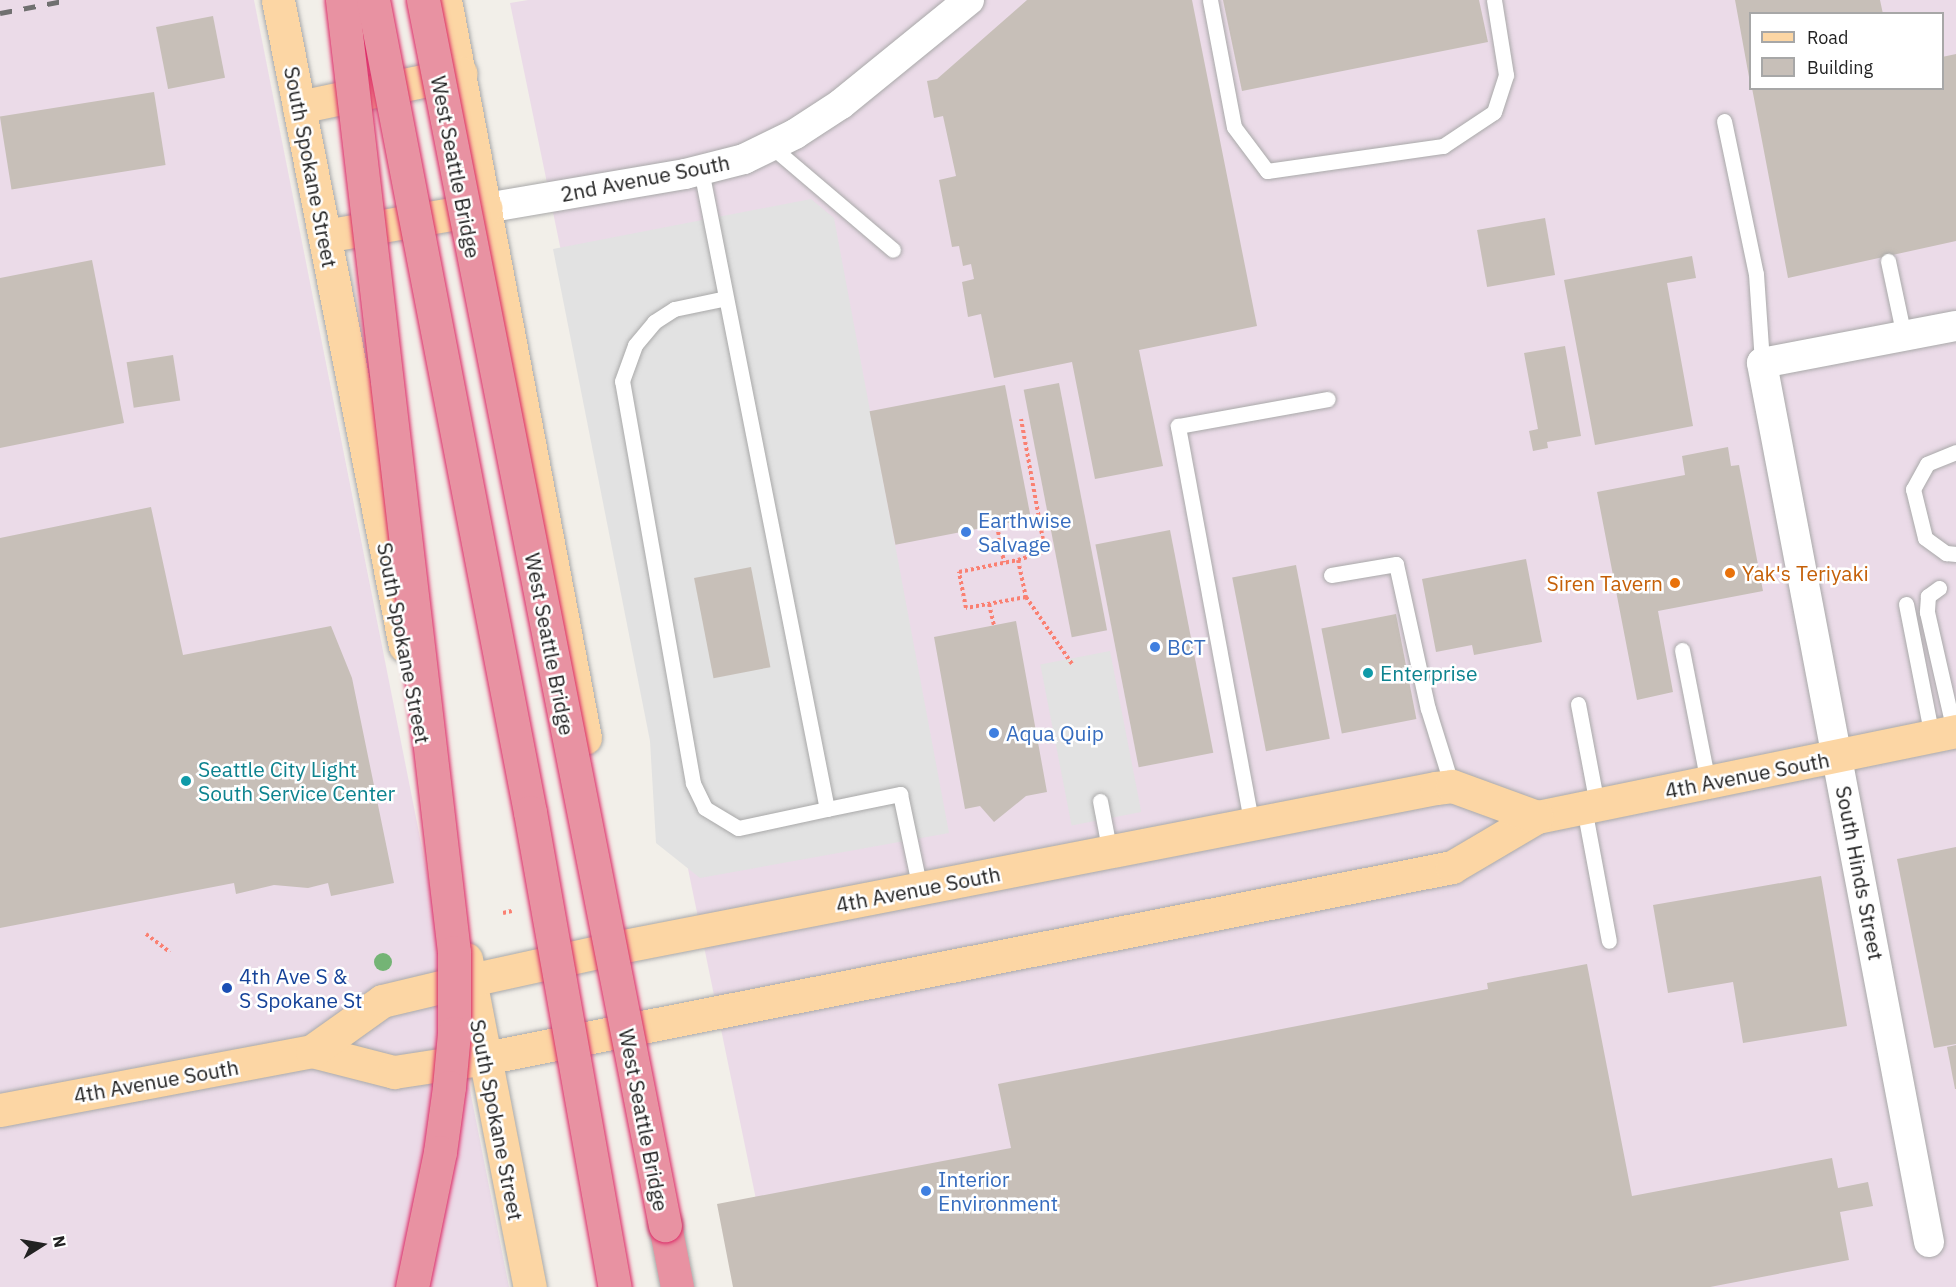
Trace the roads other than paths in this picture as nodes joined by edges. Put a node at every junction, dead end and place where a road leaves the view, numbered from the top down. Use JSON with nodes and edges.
{"nodes":[{"id":1,"x":278,"y":0,"type":"edge"},
{"id":2,"x":342,"y":0,"type":"edge"},
{"id":3,"x":373,"y":0,"type":"edge"},
{"id":4,"x":423,"y":0,"type":"edge"},
{"id":5,"x":445,"y":0,"type":"edge"},
{"id":6,"x":969,"y":0,"type":"edge"},
{"id":7,"x":1210,"y":0,"type":"edge"},
{"id":8,"x":1494,"y":0,"type":"edge"},
{"id":9,"x":460,"y":73,"type":"junction"},
{"id":10,"x":299,"y":106,"type":"junction"},
{"id":11,"x":1724,"y":121,"type":"dead end"},
{"id":12,"x":771,"y":146,"type":"junction"},
{"id":13,"x":701,"y":170,"type":"junction"},
{"id":14,"x":486,"y":208,"type":"junction"},
{"id":15,"x":325,"y":236,"type":"junction"},
{"id":16,"x":893,"y":250,"type":"dead end"},
{"id":17,"x":1888,"y":261,"type":"dead end"},
{"id":18,"x":726,"y":298,"type":"junction"},
{"id":19,"x":1956,"y":326,"type":"edge"},
{"id":20,"x":1904,"y":336,"type":"junction"},
{"id":21,"x":1762,"y":363,"type":"junction"},
{"id":22,"x":1328,"y":399,"type":"dead end"},
{"id":23,"x":1956,"y":452,"type":"edge"},
{"id":24,"x":1956,"y":554,"type":"edge"},
{"id":25,"x":1331,"y":575,"type":"dead end"},
{"id":26,"x":1939,"y":588,"type":"dead end"},
{"id":27,"x":1906,"y":604,"type":"dead end"},
{"id":28,"x":1682,"y":650,"type":"dead end"},
{"id":29,"x":1578,"y":704,"type":"dead end"},
{"id":30,"x":1947,"y":733,"type":"edge"},
{"id":31,"x":1838,"y":757,"type":"junction"},
{"id":32,"x":1708,"y":783,"type":"junction"},
{"id":33,"x":1452,"y":786,"type":"junction"},
{"id":34,"x":1100,"y":801,"type":"dead end"},
{"id":35,"x":1591,"y":806,"type":"junction"},
{"id":36,"x":827,"y":809,"type":"junction"},
{"id":37,"x":1537,"y":817,"type":"junction"},
{"id":38,"x":1252,"y":826,"type":"junction"},
{"id":39,"x":1110,"y":853,"type":"junction"},
{"id":40,"x":920,"y":889,"type":"junction"},
{"id":41,"x":1609,"y":940,"type":"dead end"},
{"id":42,"x":624,"y":946,"type":"junction"},
{"id":43,"x":470,"y":980,"type":"junction"},
{"id":44,"x":640,"y":1028,"type":"junction"},
{"id":45,"x":312,"y":1051,"type":"junction"},
{"id":46,"x":485,"y":1058,"type":"junction"},
{"id":47,"x":0,"y":1110,"type":"edge"},
{"id":48,"x":1929,"y":1242,"type":"dead end"},
{"id":49,"x":524,"y":1286,"type":"edge"},
{"id":50,"x":412,"y":1287,"type":"edge"},
{"id":51,"x":615,"y":1287,"type":"edge"},
{"id":52,"x":677,"y":1287,"type":"edge"},
{"id":53,"x":690,"y":1287,"type":"edge"}],
"edges":[{"from":1,"to":10,"type":"main road","name":"South Spokane Street"},
{"from":2,"to":50,"type":"highway","bridge":true},
{"from":3,"to":51,"type":"highway","bridge":true},
{"from":4,"to":52,"type":"highway","name":"West Seattle Bridge","bridge":true},
{"from":5,"to":9,"type":"main road"},
{"from":6,"to":12,"type":"street","name":"2nd Avenue South"},
{"from":7,"to":8,"type":"lane"},
{"from":9,"to":10,"type":"main road"},
{"from":9,"to":14,"type":"main road"},
{"from":10,"to":15,"type":"main road","name":"South Spokane Street"},
{"from":11,"to":21,"type":"lane"},
{"from":12,"to":13,"type":"street","name":"2nd Avenue South"},
{"from":12,"to":16,"type":"lane"},
{"from":13,"to":14,"type":"street","name":"2nd Avenue South"},
{"from":13,"to":18,"type":"lane"},
{"from":14,"to":15,"type":"main road"},
{"from":14,"to":42,"type":"main road"},
{"from":15,"to":43,"type":"main road","name":"South Spokane Street"},
{"from":17,"to":20,"type":"lane"},
{"from":18,"to":36,"type":"lane"},
{"from":18,"to":36,"type":"lane"},
{"from":19,"to":20,"type":"street"},
{"from":20,"to":21,"type":"street"},
{"from":21,"to":31,"type":"street","name":"South Hinds Street"},
{"from":22,"to":38,"type":"lane"},
{"from":23,"to":24,"type":"lane"},
{"from":25,"to":33,"type":"lane"},
{"from":26,"to":30,"type":"lane"},
{"from":27,"to":30,"type":"lane"},
{"from":28,"to":32,"type":"lane"},
{"from":29,"to":35,"type":"lane"},
{"from":30,"to":31,"type":"main road","name":"4th Avenue South"},
{"from":31,"to":32,"type":"main road","name":"4th Avenue South"},
{"from":31,"to":48,"type":"street","name":"South Hinds Street"},
{"from":32,"to":35,"type":"main road","name":"4th Avenue South"},
{"from":33,"to":37,"type":"main road"},
{"from":33,"to":38,"type":"main road","name":"4th Avenue South"},
{"from":34,"to":39,"type":"lane"},
{"from":35,"to":37,"type":"main road","name":"4th Avenue South"},
{"from":35,"to":41,"type":"lane"},
{"from":36,"to":40,"type":"lane"},
{"from":37,"to":44,"type":"main road","name":"4th Avenue South"},
{"from":38,"to":39,"type":"main road","name":"4th Avenue South"},
{"from":39,"to":40,"type":"main road","name":"4th Avenue South"},
{"from":40,"to":42,"type":"main road","name":"4th Avenue South"},
{"from":42,"to":43,"type":"main road","name":"4th Avenue South"},
{"from":42,"to":44,"type":"main road"},
{"from":43,"to":45,"type":"main road","name":"4th Avenue South"},
{"from":43,"to":46,"type":"main road","name":"South Spokane Street"},
{"from":44,"to":46,"type":"main road","name":"4th Avenue South"},
{"from":44,"to":53,"type":"main road"},
{"from":45,"to":46,"type":"main road","name":"4th Avenue South"},
{"from":45,"to":47,"type":"main road","name":"4th Avenue South"},
{"from":46,"to":49,"type":"main road","name":"South Spokane Street"}]}
